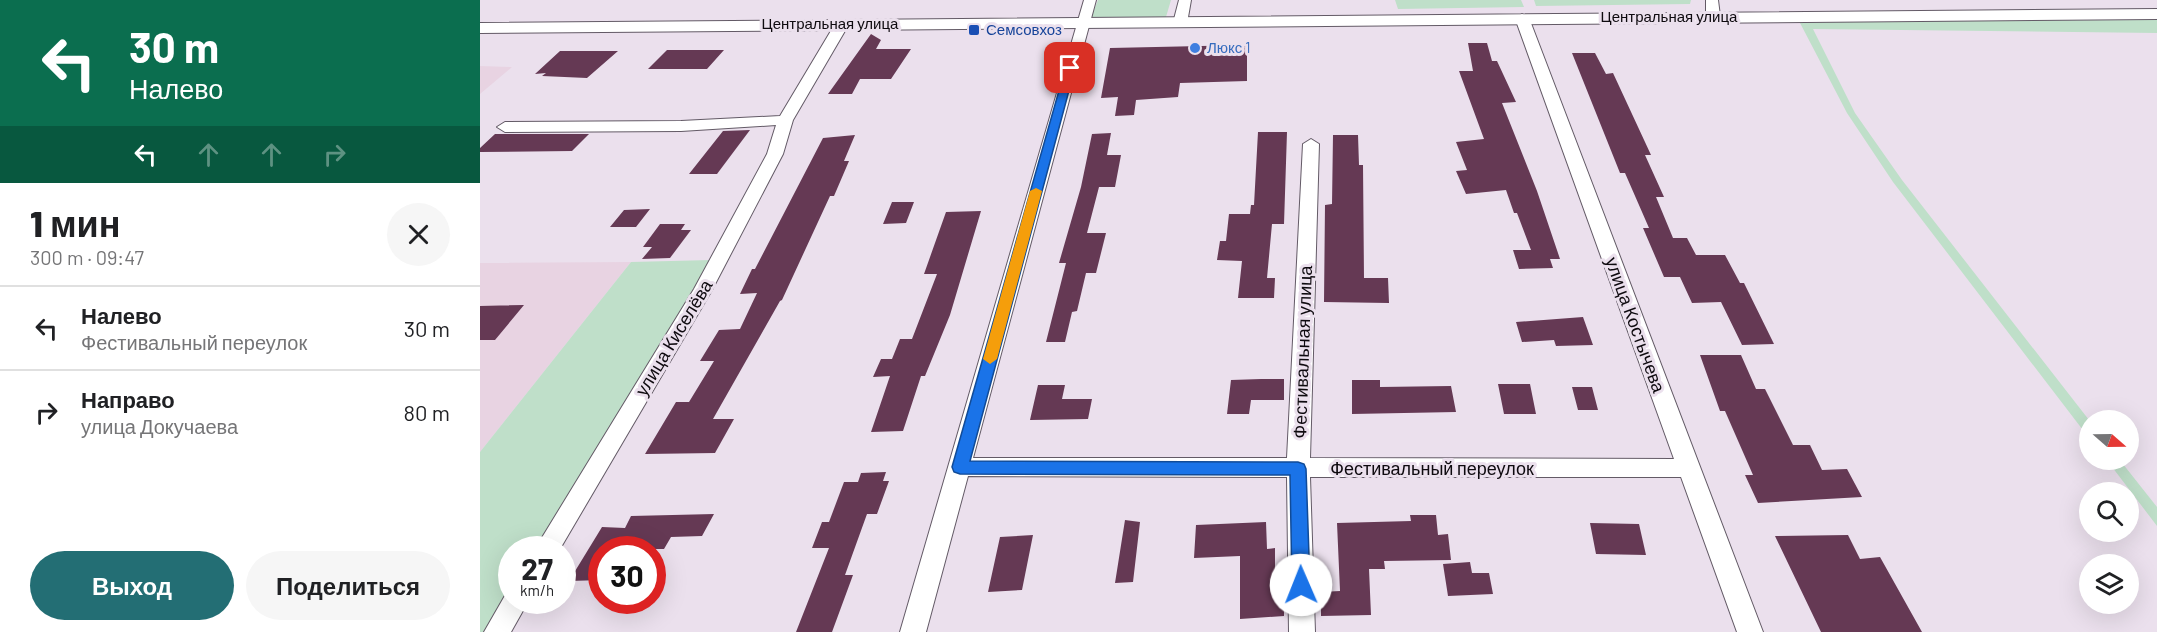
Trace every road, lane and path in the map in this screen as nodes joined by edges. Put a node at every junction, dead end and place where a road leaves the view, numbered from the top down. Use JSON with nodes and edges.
{"nodes":[{"id":1,"x":1090,"y":0,"type":"edge"},
{"id":2,"x":1185,"y":0,"type":"edge"},
{"id":3,"x":1713,"y":8,"type":"edge"},
{"id":4,"x":2157,"y":15,"type":"edge"},
{"id":5,"x":1522,"y":18,"type":"junction"},
{"id":6,"x":1082,"y":23,"type":"junction"},
{"id":7,"x":1180,"y":23,"type":"junction"},
{"id":8,"x":842,"y":24,"type":"junction"},
{"id":9,"x":480,"y":28,"type":"edge"},
{"id":10,"x":786,"y":120,"type":"junction"},
{"id":11,"x":505,"y":127,"type":"dead end"},
{"id":12,"x":1311,"y":144,"type":"dead end"},
{"id":13,"x":960,"y":467,"type":"junction"},
{"id":14,"x":1688,"y":468,"type":"junction"},
{"id":15,"x":1298,"y":469,"type":"junction"},
{"id":16,"x":555,"y":536,"type":"edge"},
{"id":17,"x":508,"y":614,"type":"edge"},
{"id":18,"x":497,"y":632,"type":"edge"},
{"id":19,"x":913,"y":632,"type":"edge"},
{"id":20,"x":1302,"y":632,"type":"edge"},
{"id":21,"x":1750,"y":632,"type":"edge"}],
"edges":[{"from":1,"to":6,"type":"street"},
{"from":2,"to":7,"type":"street"},
{"from":3,"to":4,"type":"street","name":"Центральная улица"},
{"from":3,"to":5,"type":"street","name":"Центральная улица"},
{"from":5,"to":7,"type":"street","name":"Центральная улица"},
{"from":5,"to":14,"type":"street","name":"улица Костычева"},
{"from":6,"to":7,"type":"street","name":"Центральная улица"},
{"from":6,"to":8,"type":"street","name":"Центральная улица"},
{"from":6,"to":13,"type":"street"},
{"from":8,"to":9,"type":"street","name":"Центральная улица"},
{"from":8,"to":10,"type":"street","name":"улица Киселёва"},
{"from":10,"to":11,"type":"street"},
{"from":10,"to":16,"type":"street","name":"улица Киселёва"},
{"from":12,"to":15,"type":"street","name":"Фестивальная улица"},
{"from":13,"to":15,"type":"street","name":"Фестивальный переулок"},
{"from":13,"to":19,"type":"street"},
{"from":14,"to":15,"type":"street","name":"Фестивальный переулок"},
{"from":14,"to":21,"type":"street","name":"улица Костычева"},
{"from":15,"to":20,"type":"street","name":"Фестивальная улица"},
{"from":17,"to":18,"type":"street"}]}
